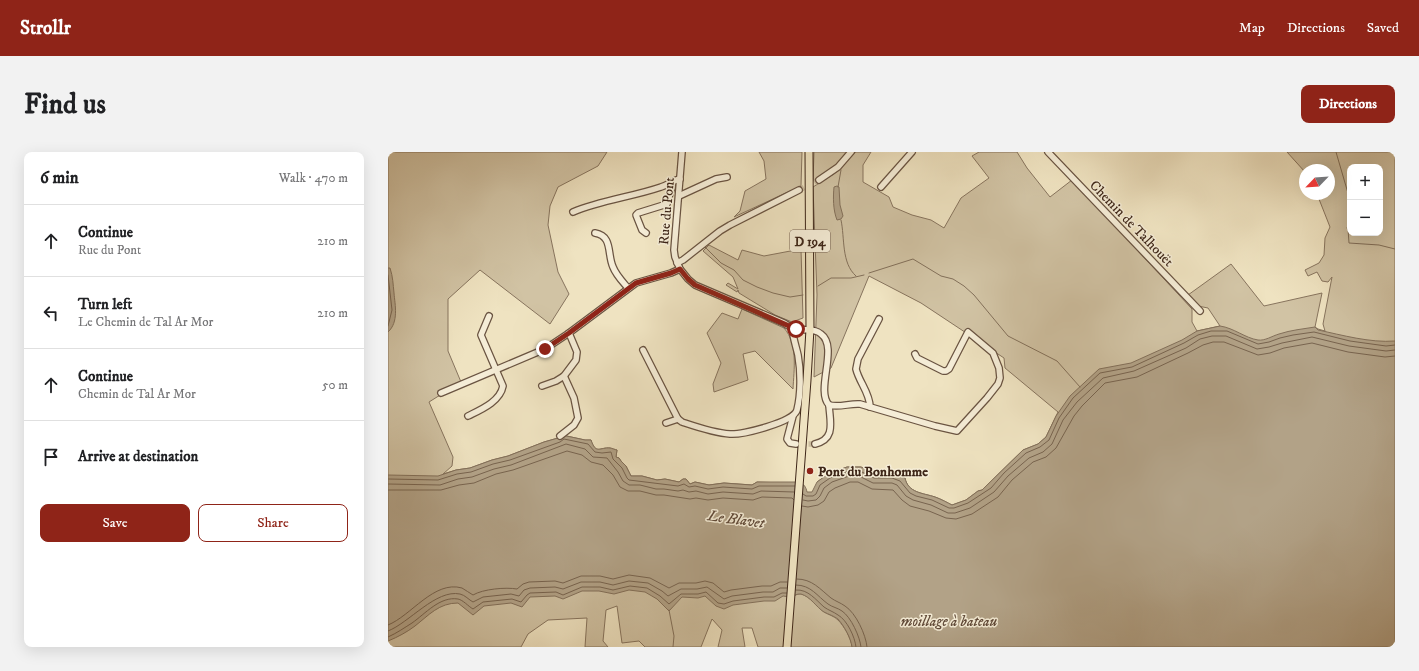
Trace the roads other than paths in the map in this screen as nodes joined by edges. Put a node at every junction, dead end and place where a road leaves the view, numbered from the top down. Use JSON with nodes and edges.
{"nodes":[{"id":1,"x":682,"y":152,"type":"edge"},
{"id":2,"x":809,"y":152,"type":"edge"},
{"id":3,"x":851,"y":152,"type":"edge"},
{"id":4,"x":912,"y":152,"type":"edge"},
{"id":5,"x":1048,"y":152,"type":"edge"},
{"id":6,"x":727,"y":177,"type":"dead end"},
{"id":7,"x":680,"y":179,"type":"junction"},
{"id":8,"x":819,"y":180,"type":"tunnel mouth"},
{"id":9,"x":670,"y":183,"type":"junction"},
{"id":10,"x":881,"y":187,"type":"dead end"},
{"id":11,"x":799,"y":190,"type":"tunnel mouth"},
{"id":12,"x":679,"y":196,"type":"junction"},
{"id":13,"x":573,"y":212,"type":"dead end"},
{"id":14,"x":595,"y":233,"type":"dead end"},
{"id":15,"x":646,"y":233,"type":"dead end"},
{"id":16,"x":678,"y":266,"type":"junction"},
{"id":17,"x":628,"y":288,"type":"junction"},
{"id":18,"x":1200,"y":311,"type":"dead end"},
{"id":19,"x":489,"y":316,"type":"dead end"},
{"id":20,"x":879,"y":319,"type":"dead end"},
{"id":21,"x":792,"y":328,"type":"junction"},
{"id":22,"x":810,"y":329,"type":"junction"},
{"id":23,"x":569,"y":333,"type":"junction"},
{"id":24,"x":643,"y":350,"type":"dead end"},
{"id":25,"x":915,"y":354,"type":"dead end"},
{"id":26,"x":496,"y":370,"type":"junction"},
{"id":27,"x":564,"y":376,"type":"junction"},
{"id":28,"x":542,"y":386,"type":"dead end"},
{"id":29,"x":441,"y":393,"type":"dead end"},
{"id":30,"x":829,"y":405,"type":"junction"},
{"id":31,"x":870,"y":407,"type":"junction"},
{"id":32,"x":468,"y":416,"type":"dead end"},
{"id":33,"x":793,"y":416,"type":"junction"},
{"id":34,"x":678,"y":419,"type":"junction"},
{"id":35,"x":666,"y":423,"type":"dead end"},
{"id":36,"x":560,"y":436,"type":"dead end"},
{"id":37,"x":799,"y":444,"type":"junction"},
{"id":38,"x":815,"y":444,"type":"tunnel mouth"},
{"id":39,"x":788,"y":647,"type":"edge"}],
"edges":[{"from":1,"to":7,"type":"street","name":"Rue du Pont"},
{"from":2,"to":22,"type":"main road","number":"D 194"},
{"from":3,"to":8,"type":"street"},
{"from":4,"to":10,"type":"street"},
{"from":5,"to":18,"type":"street","name":"Chemin de Talhouët"},
{"from":6,"to":12,"type":"street"},
{"from":7,"to":9,"type":"street"},
{"from":7,"to":12,"type":"street","name":"Rue du Pont"},
{"from":9,"to":13,"type":"street"},
{"from":9,"to":15,"type":"street"},
{"from":11,"to":16,"type":"street"},
{"from":12,"to":16,"type":"street","name":"Rue du Pont"},
{"from":14,"to":17,"type":"street"},
{"from":16,"to":17,"type":"street"},
{"from":16,"to":21,"type":"street"},
{"from":17,"to":23,"type":"street"},
{"from":19,"to":26,"type":"street"},
{"from":20,"to":31,"type":"street"},
{"from":21,"to":22,"type":"street"},
{"from":21,"to":33,"type":"street"},
{"from":22,"to":30,"type":"street"},
{"from":22,"to":37,"type":"main road","number":"D 194"},
{"from":23,"to":26,"type":"street"},
{"from":23,"to":27,"type":"street"},
{"from":24,"to":34,"type":"street"},
{"from":25,"to":31,"type":"street"},
{"from":26,"to":29,"type":"street"},
{"from":26,"to":32,"type":"street"},
{"from":27,"to":28,"type":"street"},
{"from":27,"to":36,"type":"street"},
{"from":30,"to":31,"type":"street"},
{"from":30,"to":38,"type":"street"},
{"from":33,"to":34,"type":"street"},
{"from":33,"to":37,"type":"street"},
{"from":34,"to":35,"type":"street"},
{"from":37,"to":39,"type":"main road","number":"D 194"}]}
